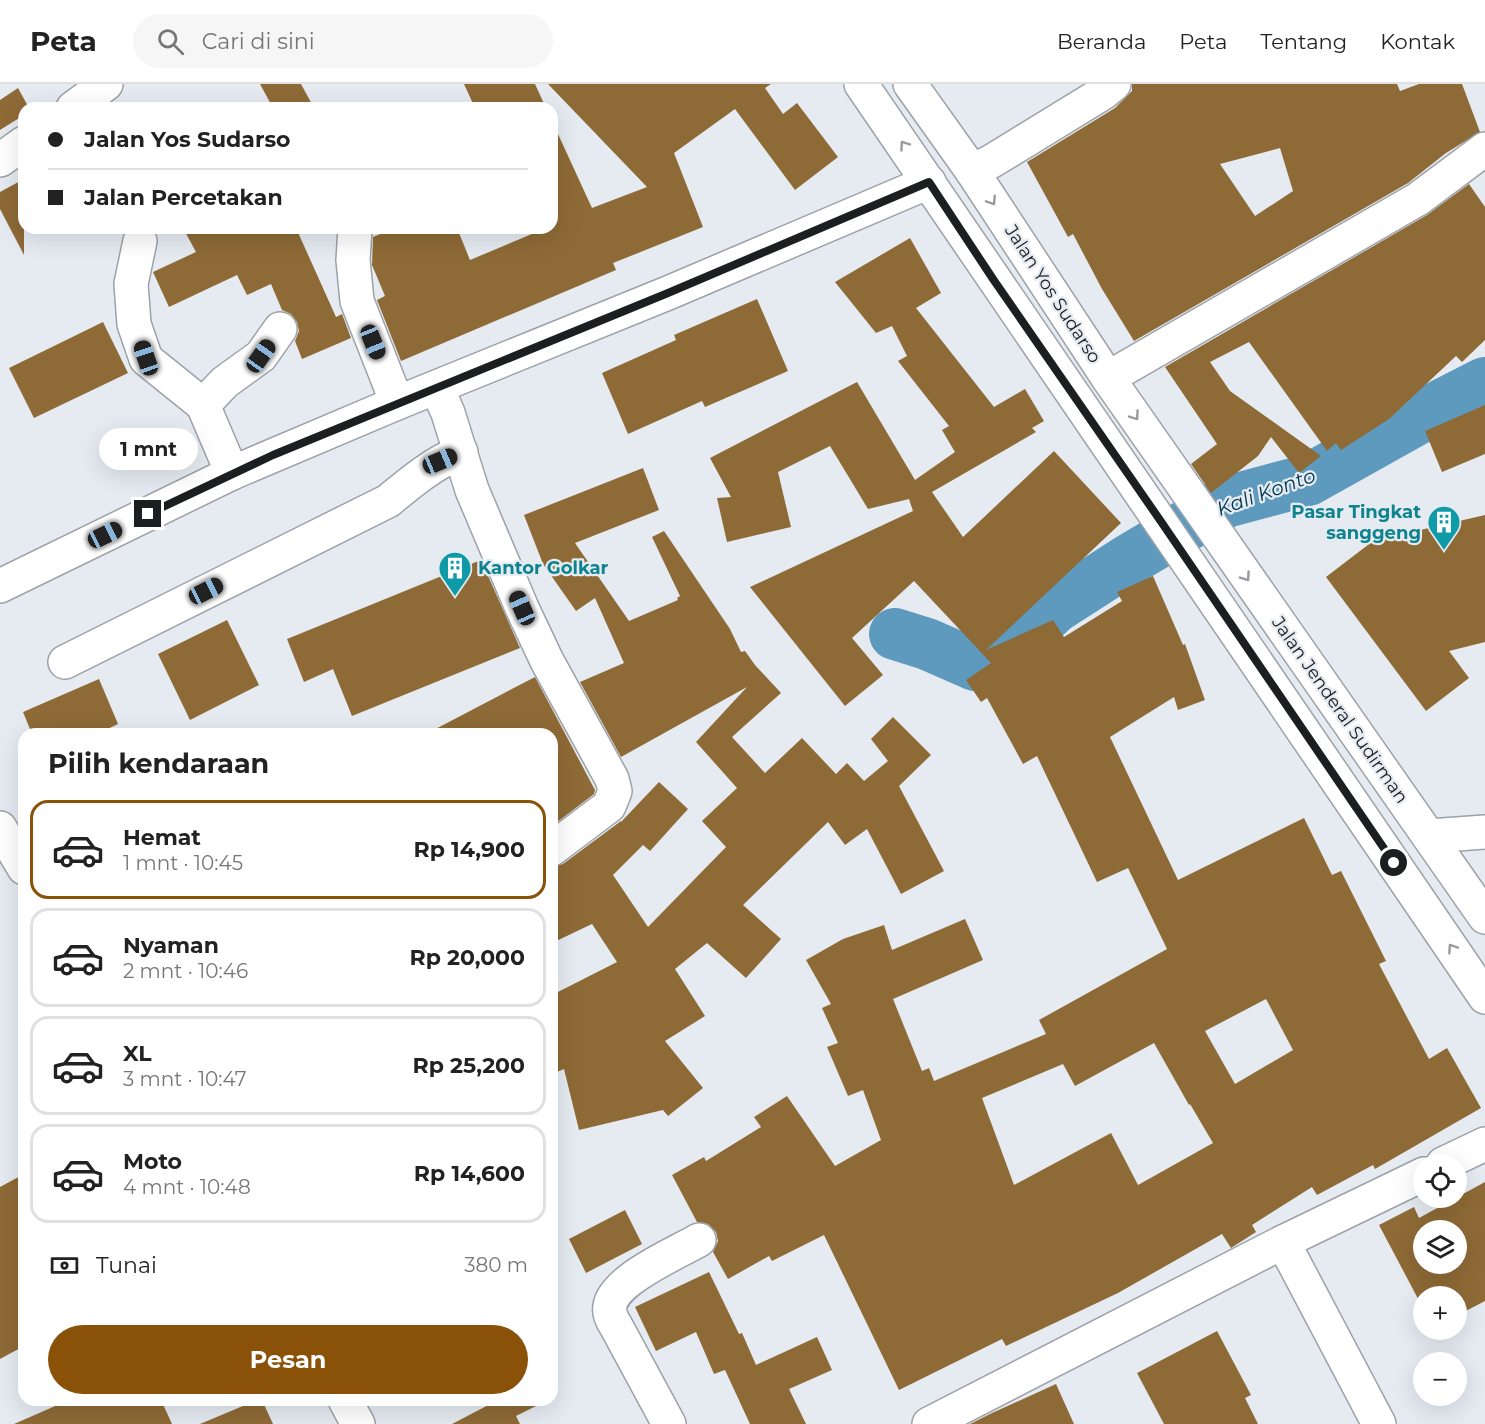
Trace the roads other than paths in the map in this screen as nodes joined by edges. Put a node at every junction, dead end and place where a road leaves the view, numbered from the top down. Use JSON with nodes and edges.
{"nodes":[{"id":1,"x":106,"y":84,"type":"edge"},
{"id":2,"x":861,"y":84,"type":"edge"},
{"id":3,"x":910,"y":84,"type":"edge"},
{"id":4,"x":1114,"y":84,"type":"edge"},
{"id":5,"x":80,"y":102,"type":"edge"},
{"id":6,"x":18,"y":147,"type":"edge"},
{"id":7,"x":1485,"y":149,"type":"edge"},
{"id":8,"x":0,"y":160,"type":"edge"},
{"id":9,"x":972,"y":171,"type":"junction"},
{"id":10,"x":929,"y":182,"type":"junction"},
{"id":11,"x":355,"y":234,"type":"edge"},
{"id":12,"x":140,"y":241,"type":"dead end"},
{"id":13,"x":280,"y":329,"type":"dead end"},
{"id":14,"x":1108,"y":378,"type":"junction"},
{"id":15,"x":437,"y":388,"type":"junction"},
{"id":16,"x":397,"y":403,"type":"junction"},
{"id":17,"x":203,"y":405,"type":"junction"},
{"id":18,"x":460,"y":452,"type":"junction"},
{"id":19,"x":232,"y":473,"type":"junction"},
{"id":20,"x":1204,"y":516,"type":"joint"},
{"id":21,"x":0,"y":586,"type":"edge"},
{"id":22,"x":65,"y":662,"type":"dead end"},
{"id":23,"x":0,"y":828,"type":"edge"},
{"id":24,"x":1485,"y":832,"type":"edge"},
{"id":25,"x":1429,"y":836,"type":"junction"},
{"id":26,"x":558,"y":844,"type":"edge"},
{"id":27,"x":18,"y":858,"type":"edge"},
{"id":28,"x":1479,"y":899,"type":"edge"},
{"id":29,"x":1485,"y":997,"type":"edge"},
{"id":30,"x":1485,"y":1144,"type":"edge"},
{"id":31,"x":1464,"y":1154,"type":"edge"},
{"id":32,"x":1413,"y":1179,"type":"edge"},
{"id":33,"x":699,"y":1240,"type":"dead end"},
{"id":34,"x":1283,"y":1242,"type":"junction"},
{"id":35,"x":348,"y":1406,"type":"edge"},
{"id":36,"x":358,"y":1424,"type":"edge"},
{"id":37,"x":669,"y":1424,"type":"edge"},
{"id":38,"x":928,"y":1424,"type":"edge"},
{"id":39,"x":1379,"y":1424,"type":"edge"}],
"edges":[{"from":1,"to":5,"type":"main road"},
{"from":10,"to":2,"type":"main road","one_way":true},
{"from":3,"to":9,"type":"main road","name":"Jalan Yos Sudarso"},
{"from":4,"to":9,"type":"main road"},
{"from":6,"to":8,"type":"main road"},
{"from":7,"to":14,"type":"main road"},
{"from":9,"to":14,"type":"main road","name":"Jalan Yos Sudarso","one_way":true},
{"from":10,"to":15,"type":"main road"},
{"from":29,"to":10,"type":"main road","one_way":true},
{"from":11,"to":16,"type":"main road"},
{"from":12,"to":17,"type":"main road"},
{"from":13,"to":17,"type":"main road"},
{"from":14,"to":20,"type":"main road","name":"Jalan Yos Sudarso","one_way":true},
{"from":15,"to":16,"type":"main road"},
{"from":15,"to":18,"type":"main road"},
{"from":16,"to":19,"type":"main road"},
{"from":17,"to":19,"type":"main road"},
{"from":18,"to":22,"type":"main road"},
{"from":18,"to":26,"type":"main road"},
{"from":19,"to":21,"type":"main road"},
{"from":20,"to":25,"type":"main road","name":"Jalan Jenderal Sudirman","one_way":true},
{"from":23,"to":27,"type":"main road"},
{"from":24,"to":25,"type":"main road"},
{"from":25,"to":28,"type":"main road","name":"Jalan Jenderal Sudirman"},
{"from":30,"to":31,"type":"main road"},
{"from":32,"to":34,"type":"main road"},
{"from":33,"to":37,"type":"main road"},
{"from":34,"to":38,"type":"main road"},
{"from":34,"to":39,"type":"main road"},
{"from":35,"to":36,"type":"main road"}]}
